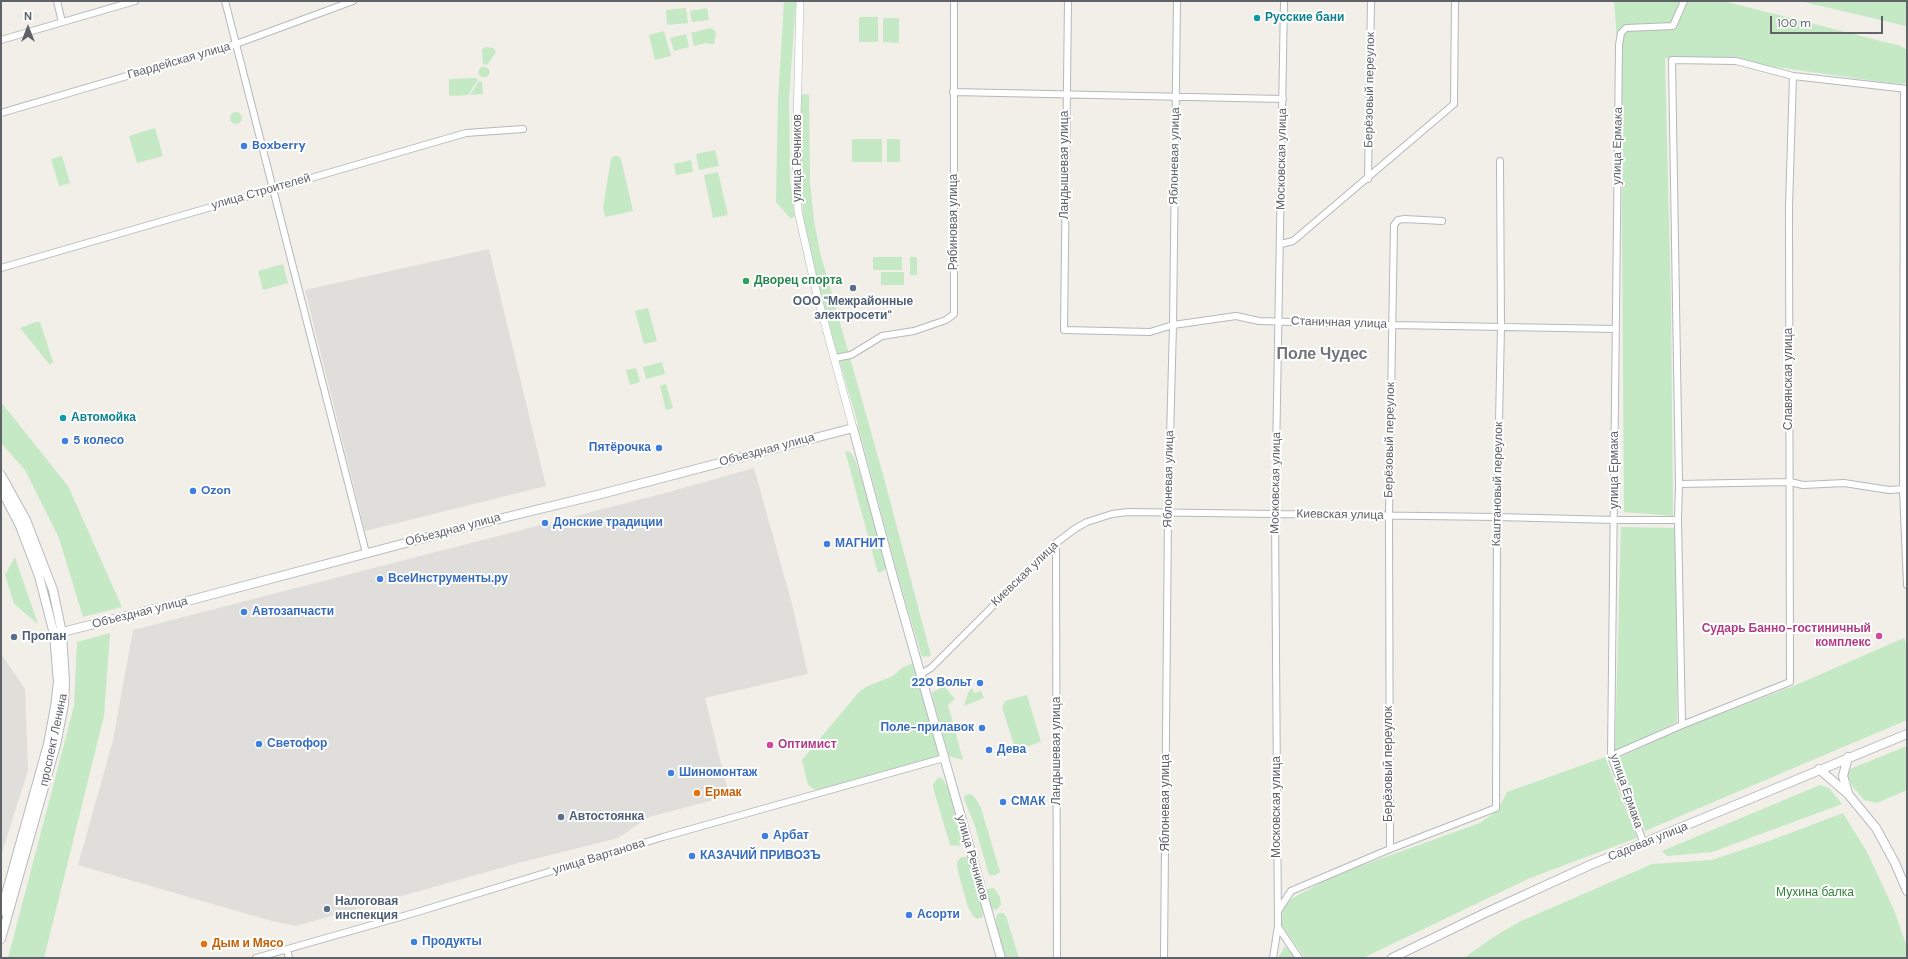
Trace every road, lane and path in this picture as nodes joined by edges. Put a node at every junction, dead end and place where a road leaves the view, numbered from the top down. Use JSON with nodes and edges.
{"nodes":[{"id":1,"x":57,"y":1,"type":"edge"},
{"id":2,"x":135,"y":1,"type":"edge"},
{"id":3,"x":225,"y":1,"type":"edge"},
{"id":4,"x":353,"y":1,"type":"edge"},
{"id":5,"x":800,"y":1,"type":"edge"},
{"id":6,"x":954,"y":1,"type":"edge"},
{"id":7,"x":1068,"y":1,"type":"edge"},
{"id":8,"x":1177,"y":1,"type":"edge"},
{"id":9,"x":1284,"y":1,"type":"edge"},
{"id":10,"x":1371,"y":1,"type":"edge"},
{"id":11,"x":1455,"y":1,"type":"edge"},
{"id":12,"x":1684,"y":1,"type":"edge"},
{"id":13,"x":62,"y":22,"type":"junction"},
{"id":14,"x":1,"y":40,"type":"edge"},
{"id":15,"x":236,"y":44,"type":"junction"},
{"id":16,"x":1793,"y":76,"type":"junction"},
{"id":17,"x":1906,"y":89,"type":"edge"},
{"id":18,"x":953,"y":92,"type":"junction"},
{"id":19,"x":1066,"y":94,"type":"junction"},
{"id":20,"x":1175,"y":98,"type":"junction"},
{"id":21,"x":1283,"y":100,"type":"junction"},
{"id":22,"x":1,"y":112,"type":"edge"},
{"id":23,"x":523,"y":129,"type":"dead end"},
{"id":24,"x":1500,"y":161,"type":"dead end"},
{"id":25,"x":1368,"y":178,"type":"junction"},
{"id":26,"x":272,"y":189,"type":"junction"},
{"id":27,"x":1442,"y":221,"type":"dead end"},
{"id":28,"x":1281,"y":244,"type":"junction"},
{"id":29,"x":1,"y":268,"type":"edge"},
{"id":30,"x":1280,"y":321,"type":"junction"},
{"id":31,"x":1173,"y":325,"type":"junction"},
{"id":32,"x":1393,"y":326,"type":"junction"},
{"id":33,"x":1501,"y":327,"type":"junction"},
{"id":34,"x":1616,"y":329,"type":"junction"},
{"id":35,"x":1064,"y":330,"type":"joint"},
{"id":36,"x":834,"y":358,"type":"junction"},
{"id":37,"x":853,"y":428,"type":"junction"},
{"id":38,"x":1,"y":475,"type":"edge"},
{"id":39,"x":1790,"y":482,"type":"junction"},
{"id":40,"x":1679,"y":484,"type":"junction"},
{"id":41,"x":1,"y":489,"type":"edge"},
{"id":42,"x":1903,"y":490,"type":"junction"},
{"id":43,"x":1168,"y":513,"type":"junction"},
{"id":44,"x":1275,"y":514,"type":"junction"},
{"id":45,"x":1389,"y":516,"type":"junction"},
{"id":46,"x":1497,"y":517,"type":"junction"},
{"id":47,"x":1615,"y":520,"type":"junction"},
{"id":48,"x":1678,"y":520,"type":"junction"},
{"id":49,"x":29,"y":538,"type":"junction"},
{"id":50,"x":1056,"y":543,"type":"junction"},
{"id":51,"x":366,"y":553,"type":"junction"},
{"id":52,"x":1907,"y":585,"type":"edge"},
{"id":53,"x":58,"y":633,"type":"junction"},
{"id":54,"x":920,"y":674,"type":"junction"},
{"id":55,"x":1682,"y":725,"type":"junction"},
{"id":56,"x":1907,"y":734,"type":"edge"},
{"id":57,"x":1612,"y":756,"type":"junction"},
{"id":58,"x":1848,"y":757,"type":"junction"},
{"id":59,"x":944,"y":758,"type":"junction"},
{"id":60,"x":1819,"y":769,"type":"junction"},
{"id":61,"x":1848,"y":794,"type":"junction"},
{"id":62,"x":1644,"y":844,"type":"junction"},
{"id":63,"x":1390,"y":850,"type":"junction"},
{"id":64,"x":1907,"y":891,"type":"edge"},
{"id":65,"x":1,"y":912,"type":"edge"},
{"id":66,"x":4,"y":918,"type":"edge"},
{"id":67,"x":1278,"y":927,"type":"junction"},
{"id":68,"x":1,"y":939,"type":"edge"},
{"id":69,"x":287,"y":950,"type":"junction"},
{"id":70,"x":256,"y":958,"type":"edge"},
{"id":71,"x":289,"y":958,"type":"edge"},
{"id":72,"x":1001,"y":958,"type":"edge"},
{"id":73,"x":1057,"y":958,"type":"edge"},
{"id":74,"x":1164,"y":958,"type":"edge"},
{"id":75,"x":1273,"y":958,"type":"edge"},
{"id":76,"x":1299,"y":958,"type":"edge"},
{"id":77,"x":1392,"y":958,"type":"edge"}],
"edges":[{"from":1,"to":13,"type":"street"},
{"from":2,"to":13,"type":"street"},
{"from":3,"to":15,"type":"street"},
{"from":4,"to":15,"type":"street","name":"Гвардейская улица"},
{"from":5,"to":36,"type":"street","name":"улица Речников"},
{"from":6,"to":18,"type":"street","name":"Рябиновая улица"},
{"from":7,"to":19,"type":"street","name":"Ландышевая улица"},
{"from":8,"to":20,"type":"street","name":"Яблоневая улица"},
{"from":9,"to":21,"type":"street","name":"Московская улица"},
{"from":10,"to":25,"type":"street","name":"Берёзовый переулок"},
{"from":11,"to":25,"type":"street"},
{"from":12,"to":34,"type":"street","name":"улица Ермака"},
{"from":13,"to":14,"type":"street"},
{"from":15,"to":22,"type":"street","name":"Гвардейская улица"},
{"from":15,"to":26,"type":"street"},
{"from":16,"to":17,"type":"street"},
{"from":16,"to":39,"type":"street","name":"Славянская улица"},
{"from":16,"to":40,"type":"street"},
{"from":17,"to":42,"type":"street"},
{"from":18,"to":19,"type":"street"},
{"from":18,"to":36,"type":"street","name":"Рябиновая улица"},
{"from":19,"to":20,"type":"street"},
{"from":19,"to":35,"type":"street","name":"Ландышевая улица"},
{"from":20,"to":21,"type":"street"},
{"from":20,"to":31,"type":"street","name":"Яблоневая улица"},
{"from":21,"to":28,"type":"street","name":"Московская улица"},
{"from":23,"to":26,"type":"street","name":"улица Строителей"},
{"from":24,"to":33,"type":"street","name":"Каштановый переулок"},
{"from":25,"to":28,"type":"street"},
{"from":26,"to":29,"type":"street","name":"улица Строителей"},
{"from":26,"to":51,"type":"street"},
{"from":27,"to":32,"type":"street","name":"Берёзовый переулок"},
{"from":28,"to":30,"type":"street","name":"Московская улица"},
{"from":30,"to":31,"type":"street","name":"Станичная улица"},
{"from":30,"to":32,"type":"street","name":"Станичная улица"},
{"from":30,"to":44,"type":"street","name":"Московская улица"},
{"from":31,"to":35,"type":"street","name":"Станичная улица"},
{"from":31,"to":43,"type":"street","name":"Яблоневая улица"},
{"from":32,"to":33,"type":"street","name":"Станичная улица"},
{"from":32,"to":45,"type":"street","name":"Берёзовый переулок"},
{"from":33,"to":34,"type":"street","name":"Станичная улица"},
{"from":33,"to":46,"type":"street","name":"Каштановый переулок"},
{"from":34,"to":47,"type":"street","name":"улица Ермака"},
{"from":36,"to":37,"type":"street","name":"улица Речников"},
{"from":37,"to":51,"type":"main road","name":"Объездная улица"},
{"from":37,"to":54,"type":"main road","name":"улица Речников"},
{"from":38,"to":49,"type":"main road","name":"проспект Ленина"},
{"from":39,"to":40,"type":"street"},
{"from":39,"to":42,"type":"street"},
{"from":39,"to":55,"type":"street","name":"Славянская улица"},
{"from":40,"to":48,"type":"street"},
{"from":41,"to":49,"type":"main road","name":"проспект Ленина"},
{"from":42,"to":52,"type":"street"},
{"from":43,"to":44,"type":"street","name":"Киевская улица"},
{"from":43,"to":50,"type":"street","name":"Киевская улица"},
{"from":43,"to":74,"type":"street","name":"Яблоневая улица"},
{"from":44,"to":45,"type":"street","name":"Киевская улица"},
{"from":44,"to":67,"type":"street","name":"Московская улица"},
{"from":45,"to":46,"type":"street","name":"Киевская улица"},
{"from":45,"to":63,"type":"street","name":"Берёзовый переулок"},
{"from":46,"to":47,"type":"street","name":"Киевская улица"},
{"from":46,"to":63,"type":"street","name":"Каштановый переулок"},
{"from":47,"to":48,"type":"street","name":"Киевская улица"},
{"from":47,"to":57,"type":"street","name":"улица Ермака"},
{"from":48,"to":55,"type":"street"},
{"from":49,"to":53,"type":"main road","name":"проспект Ленина"},
{"from":50,"to":54,"type":"street","name":"Киевская улица"},
{"from":50,"to":73,"type":"street","name":"Ландышевая улица"},
{"from":51,"to":53,"type":"main road","name":"Объездная улица"},
{"from":53,"to":65,"type":"main road","name":"проспект Ленина"},
{"from":53,"to":66,"type":"main road","name":"проспект Ленина"},
{"from":54,"to":59,"type":"main road","name":"улица Речников"},
{"from":55,"to":57,"type":"street"},
{"from":56,"to":58,"type":"main road","name":"Садовая улица"},
{"from":57,"to":62,"type":"street","name":"улица Ермака"},
{"from":58,"to":60,"type":"main road","name":"Садовая улица"},
{"from":58,"to":61,"type":"main road"},
{"from":59,"to":69,"type":"street","name":"улица Вартанова"},
{"from":59,"to":72,"type":"main road","name":"улица Речников"},
{"from":60,"to":61,"type":"main road"},
{"from":60,"to":62,"type":"main road","name":"Садовая улица"},
{"from":61,"to":64,"type":"main road"},
{"from":62,"to":77,"type":"main road","name":"Садовая улица"},
{"from":63,"to":67,"type":"street"},
{"from":66,"to":68,"type":"main road","name":"проспект Ленина"},
{"from":67,"to":75,"type":"street"},
{"from":67,"to":76,"type":"street"},
{"from":69,"to":70,"type":"street","name":"улица Вартанова"},
{"from":69,"to":71,"type":"street"}]}
